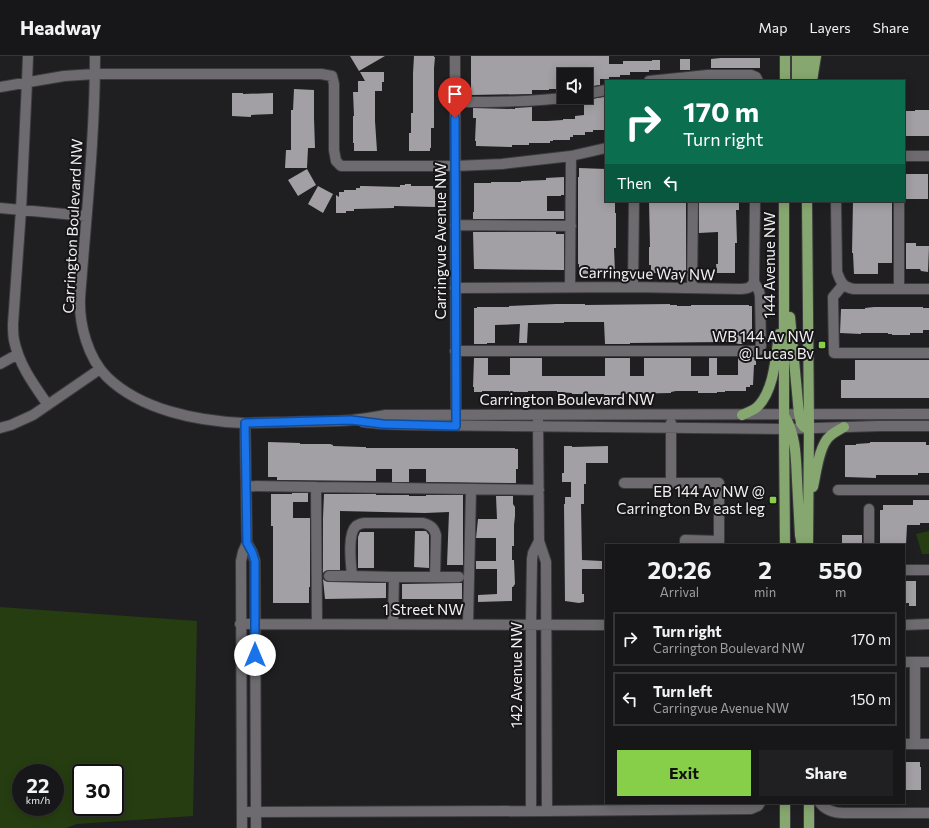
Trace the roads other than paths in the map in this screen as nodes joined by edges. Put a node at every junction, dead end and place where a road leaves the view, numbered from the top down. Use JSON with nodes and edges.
{"nodes":[{"id":1,"x":28,"y":56,"type":"edge"},
{"id":2,"x":95,"y":56,"type":"edge"},
{"id":3,"x":455,"y":56,"type":"edge"},
{"id":4,"x":785,"y":56,"type":"edge"},
{"id":5,"x":796,"y":56,"type":"edge"},
{"id":6,"x":806,"y":56,"type":"edge"},
{"id":7,"x":816,"y":56,"type":"edge"},
{"id":8,"x":95,"y":74,"type":"junction"},
{"id":9,"x":659,"y":80,"type":"edge"},
{"id":10,"x":758,"y":80,"type":"edge"},
{"id":11,"x":785,"y":80,"type":"edge"},
{"id":12,"x":796,"y":80,"type":"edge"},
{"id":13,"x":806,"y":80,"type":"edge"},
{"id":14,"x":812,"y":80,"type":"edge"},
{"id":15,"x":27,"y":82,"type":"junction"},
{"id":16,"x":0,"y":87,"type":"edge"},
{"id":17,"x":605,"y":90,"type":"edge"},
{"id":18,"x":593,"y":93,"type":"edge"},
{"id":19,"x":557,"y":99,"type":"edge"},
{"id":20,"x":455,"y":102,"type":"junction"},
{"id":21,"x":605,"y":148,"type":"edge"},
{"id":22,"x":571,"y":156,"type":"junction"},
{"id":23,"x":905,"y":156,"type":"edge"},
{"id":24,"x":929,"y":156,"type":"edge"},
{"id":25,"x":455,"y":166,"type":"junction"},
{"id":26,"x":634,"y":202,"type":"edge"},
{"id":27,"x":693,"y":202,"type":"edge"},
{"id":28,"x":755,"y":202,"type":"edge"},
{"id":29,"x":784,"y":202,"type":"edge"},
{"id":30,"x":803,"y":202,"type":"edge"},
{"id":31,"x":807,"y":202,"type":"edge"},
{"id":32,"x":836,"y":202,"type":"edge"},
{"id":33,"x":899,"y":202,"type":"edge"},
{"id":34,"x":0,"y":208,"type":"edge"},
{"id":35,"x":21,"y":210,"type":"junction"},
{"id":36,"x":86,"y":216,"type":"junction"},
{"id":37,"x":455,"y":225,"type":"junction"},
{"id":38,"x":570,"y":226,"type":"junction"},
{"id":39,"x":807,"y":233,"type":"junction"},
{"id":40,"x":784,"y":256,"type":"junction"},
{"id":41,"x":754,"y":282,"type":"junction"},
{"id":42,"x":843,"y":285,"type":"junction"},
{"id":43,"x":570,"y":287,"type":"junction"},
{"id":44,"x":633,"y":287,"type":"junction"},
{"id":45,"x":455,"y":288,"type":"junction"},
{"id":46,"x":692,"y":288,"type":"junction"},
{"id":47,"x":899,"y":289,"type":"junction"},
{"id":48,"x":929,"y":289,"type":"edge"},
{"id":49,"x":784,"y":304,"type":"junction"},
{"id":50,"x":455,"y":350,"type":"junction"},
{"id":51,"x":929,"y":353,"type":"edge"},
{"id":52,"x":18,"y":354,"type":"junction"},
{"id":53,"x":0,"y":364,"type":"edge"},
{"id":54,"x":100,"y":369,"type":"junction"},
{"id":55,"x":48,"y":405,"type":"junction"},
{"id":56,"x":456,"y":414,"type":"junction"},
{"id":57,"x":538,"y":414,"type":"junction"},
{"id":58,"x":804,"y":414,"type":"junction"},
{"id":59,"x":929,"y":414,"type":"edge"},
{"id":60,"x":671,"y":415,"type":"junction"},
{"id":61,"x":742,"y":415,"type":"junction"},
{"id":62,"x":784,"y":415,"type":"junction"},
{"id":63,"x":351,"y":420,"type":"junction"},
{"id":64,"x":245,"y":423,"type":"junction"},
{"id":65,"x":456,"y":426,"type":"junction"},
{"id":66,"x":538,"y":426,"type":"junction"},
{"id":67,"x":929,"y":426,"type":"edge"},
{"id":68,"x":844,"y":427,"type":"junction"},
{"id":69,"x":0,"y":428,"type":"edge"},
{"id":70,"x":671,"y":428,"type":"junction"},
{"id":71,"x":809,"y":428,"type":"junction"},
{"id":72,"x":787,"y":429,"type":"junction"},
{"id":73,"x":624,"y":483,"type":"dead end"},
{"id":74,"x":671,"y":483,"type":"junction"},
{"id":75,"x":246,"y":486,"type":"junction"},
{"id":76,"x":316,"y":487,"type":"junction"},
{"id":77,"x":471,"y":489,"type":"junction"},
{"id":78,"x":539,"y":490,"type":"junction"},
{"id":79,"x":838,"y":490,"type":"dead end"},
{"id":80,"x":929,"y":490,"type":"edge"},
{"id":81,"x":869,"y":509,"type":"dead end"},
{"id":82,"x":808,"y":515,"type":"junction"},
{"id":83,"x":539,"y":541,"type":"junction"},
{"id":84,"x":247,"y":543,"type":"junction"},
{"id":85,"x":719,"y":543,"type":"edge"},
{"id":86,"x":685,"y":544,"type":"edge"},
{"id":87,"x":785,"y":544,"type":"edge"},
{"id":88,"x":802,"y":544,"type":"edge"},
{"id":89,"x":808,"y":544,"type":"edge"},
{"id":90,"x":869,"y":544,"type":"edge"},
{"id":91,"x":905,"y":570,"type":"edge"},
{"id":92,"x":929,"y":570,"type":"edge"},
{"id":93,"x":328,"y":576,"type":"dead end"},
{"id":94,"x":352,"y":576,"type":"junction"},
{"id":95,"x":394,"y":576,"type":"junction"},
{"id":96,"x":435,"y":576,"type":"junction"},
{"id":97,"x":459,"y":577,"type":"dead end"},
{"id":98,"x":240,"y":624,"type":"junction"},
{"id":99,"x":255,"y":624,"type":"junction"},
{"id":100,"x":317,"y":624,"type":"junction"},
{"id":101,"x":394,"y":624,"type":"junction"},
{"id":102,"x":468,"y":624,"type":"junction"},
{"id":103,"x":530,"y":624,"type":"junction"},
{"id":104,"x":546,"y":624,"type":"junction"},
{"id":105,"x":905,"y":624,"type":"edge"},
{"id":106,"x":929,"y":624,"type":"edge"},
{"id":107,"x":605,"y":625,"type":"edge"},
{"id":108,"x":905,"y":662,"type":"edge"},
{"id":109,"x":915,"y":662,"type":"junction"},
{"id":110,"x":929,"y":662,"type":"edge"},
{"id":111,"x":905,"y":744,"type":"edge"},
{"id":112,"x":915,"y":744,"type":"junction"},
{"id":113,"x":929,"y":744,"type":"edge"},
{"id":114,"x":759,"y":804,"type":"edge"},
{"id":115,"x":785,"y":804,"type":"edge"},
{"id":116,"x":809,"y":804,"type":"edge"},
{"id":117,"x":821,"y":804,"type":"edge"},
{"id":118,"x":663,"y":806,"type":"edge"},
{"id":119,"x":531,"y":811,"type":"junction"},
{"id":120,"x":547,"y":811,"type":"junction"},
{"id":121,"x":242,"y":812,"type":"junction"},
{"id":122,"x":256,"y":812,"type":"junction"},
{"id":123,"x":929,"y":813,"type":"edge"},
{"id":124,"x":785,"y":826,"type":"edge"},
{"id":125,"x":242,"y":828,"type":"edge"},
{"id":126,"x":256,"y":828,"type":"edge"},
{"id":127,"x":809,"y":828,"type":"edge"}],
"edges":[{"from":1,"to":15,"type":"street"},
{"from":2,"to":8,"type":"street","name":"Carrington Boulevard NW"},
{"from":3,"to":20,"type":"street","name":"Carringvue Avenue NW"},
{"from":4,"to":11,"type":"main road"},
{"from":5,"to":12,"type":"main road"},
{"from":6,"to":13,"type":"main road"},
{"from":7,"to":14,"type":"main road"},
{"from":8,"to":15,"type":"street"},
{"from":8,"to":25,"type":"street"},
{"from":8,"to":36,"type":"street","name":"Carrington Boulevard NW"},
{"from":9,"to":10,"type":"street"},
{"from":15,"to":16,"type":"street"},
{"from":15,"to":35,"type":"street"},
{"from":17,"to":18,"type":"street"},
{"from":19,"to":20,"type":"street"},
{"from":20,"to":25,"type":"street","name":"Carringvue Avenue NW"},
{"from":21,"to":22,"type":"street"},
{"from":22,"to":25,"type":"street"},
{"from":22,"to":38,"type":"street"},
{"from":23,"to":24,"type":"street"},
{"from":25,"to":37,"type":"street","name":"Carringvue Avenue NW"},
{"from":26,"to":44,"type":"street"},
{"from":27,"to":46,"type":"street"},
{"from":28,"to":41,"type":"street"},
{"from":29,"to":40,"type":"main road","name":"144 Avenue NW"},
{"from":30,"to":39,"type":"main road"},
{"from":31,"to":39,"type":"main road"},
{"from":32,"to":42,"type":"street"},
{"from":33,"to":47,"type":"street"},
{"from":34,"to":35,"type":"street"},
{"from":35,"to":36,"type":"street"},
{"from":35,"to":52,"type":"street"},
{"from":36,"to":54,"type":"street","name":"Carrington Boulevard NW"},
{"from":37,"to":38,"type":"street"},
{"from":37,"to":45,"type":"street","name":"Carringvue Avenue NW"},
{"from":38,"to":43,"type":"street"},
{"from":39,"to":58,"type":"main road"},
{"from":40,"to":49,"type":"main road","name":"144 Avenue NW"},
{"from":40,"to":58,"type":"main road"},
{"from":41,"to":46,"type":"street","name":"Carringvue Way NW"},
{"from":41,"to":50,"type":"street"},
{"from":42,"to":47,"type":"street"},
{"from":42,"to":51,"type":"street"},
{"from":43,"to":44,"type":"street","name":"Carringvue Way NW"},
{"from":43,"to":45,"type":"street","name":"Carringvue Way NW"},
{"from":44,"to":46,"type":"street","name":"Carringvue Way NW"},
{"from":45,"to":50,"type":"street","name":"Carringvue Avenue NW"},
{"from":47,"to":48,"type":"street"},
{"from":49,"to":61,"type":"main road"},
{"from":49,"to":62,"type":"main road","name":"144 Avenue NW"},
{"from":50,"to":56,"type":"street","name":"Carringvue Avenue NW"},
{"from":52,"to":53,"type":"street"},
{"from":52,"to":55,"type":"street"},
{"from":54,"to":55,"type":"street"},
{"from":54,"to":64,"type":"street","name":"Carrington Boulevard NW"},
{"from":55,"to":69,"type":"street"},
{"from":56,"to":57,"type":"street","name":"Carrington Boulevard NW"},
{"from":56,"to":63,"type":"street","name":"Carrington Boulevard NW"},
{"from":56,"to":65,"type":"street","name":"Carringvue Avenue NW"},
{"from":57,"to":60,"type":"street","name":"Carrington Boulevard NW"},
{"from":57,"to":66,"type":"street","name":"142 Avenue NW"},
{"from":58,"to":59,"type":"street","name":"Carrington Boulevard NW"},
{"from":58,"to":62,"type":"street","name":"Carrington Boulevard NW"},
{"from":58,"to":71,"type":"main road"},
{"from":60,"to":61,"type":"street","name":"Carrington Boulevard NW"},
{"from":60,"to":70,"type":"street"},
{"from":61,"to":62,"type":"street","name":"Carrington Boulevard NW"},
{"from":62,"to":72,"type":"main road","name":"144 Avenue NW"},
{"from":63,"to":64,"type":"street","name":"Carrington Boulevard NW"},
{"from":63,"to":65,"type":"street","name":"Carrington Boulevard NW"},
{"from":64,"to":75,"type":"street"},
{"from":65,"to":66,"type":"street","name":"Carrington Boulevard NW"},
{"from":66,"to":70,"type":"street","name":"Carrington Boulevard NW"},
{"from":66,"to":78,"type":"street","name":"142 Avenue NW"},
{"from":67,"to":68,"type":"street","name":"Carrington Boulevard NW"},
{"from":68,"to":71,"type":"street","name":"Carrington Boulevard NW"},
{"from":68,"to":82,"type":"main road"},
{"from":70,"to":72,"type":"street","name":"Carrington Boulevard NW"},
{"from":70,"to":74,"type":"street"},
{"from":71,"to":72,"type":"street","name":"Carrington Boulevard NW"},
{"from":71,"to":82,"type":"main road"},
{"from":72,"to":87,"type":"main road","name":"144 Avenue NW"},
{"from":72,"to":88,"type":"main road"},
{"from":73,"to":74,"type":"street"},
{"from":74,"to":85,"type":"street"},
{"from":75,"to":76,"type":"street"},
{"from":75,"to":84,"type":"street"},
{"from":76,"to":77,"type":"street"},
{"from":76,"to":100,"type":"street"},
{"from":77,"to":78,"type":"street"},
{"from":77,"to":102,"type":"street"},
{"from":78,"to":83,"type":"street","name":"142 Avenue NW"},
{"from":79,"to":80,"type":"street"},
{"from":81,"to":90,"type":"street"},
{"from":82,"to":89,"type":"main road"},
{"from":83,"to":103,"type":"street","name":"142 Avenue NW"},
{"from":83,"to":104,"type":"street","name":"142 Avenue NW"},
{"from":84,"to":98,"type":"street"},
{"from":84,"to":99,"type":"street"},
{"from":85,"to":86,"type":"street"},
{"from":91,"to":92,"type":"street"},
{"from":93,"to":94,"type":"street"},
{"from":94,"to":95,"type":"street"},
{"from":94,"to":96,"type":"street"},
{"from":95,"to":96,"type":"street"},
{"from":95,"to":101,"type":"street"},
{"from":96,"to":97,"type":"street"},
{"from":98,"to":99,"type":"street","name":"1 Street NW"},
{"from":98,"to":121,"type":"street"},
{"from":99,"to":100,"type":"street","name":"1 Street NW"},
{"from":99,"to":122,"type":"street"},
{"from":100,"to":101,"type":"street","name":"1 Street NW"},
{"from":101,"to":102,"type":"street","name":"1 Street NW"},
{"from":102,"to":103,"type":"street","name":"1 Street NW"},
{"from":103,"to":104,"type":"street","name":"1 Street NW"},
{"from":103,"to":119,"type":"street","name":"142 Avenue NW"},
{"from":104,"to":107,"type":"street","name":"1 Street NW"},
{"from":104,"to":120,"type":"street","name":"142 Avenue NW"},
{"from":105,"to":106,"type":"street"},
{"from":108,"to":109,"type":"street"},
{"from":109,"to":110,"type":"street"},
{"from":109,"to":112,"type":"street"},
{"from":111,"to":112,"type":"street"},
{"from":112,"to":113,"type":"street"},
{"from":114,"to":118,"type":"street"},
{"from":115,"to":124,"type":"main road"},
{"from":116,"to":127,"type":"main road"},
{"from":117,"to":123,"type":"street"},
{"from":118,"to":120,"type":"street"},
{"from":119,"to":120,"type":"street"},
{"from":119,"to":122,"type":"street"},
{"from":121,"to":122,"type":"street"},
{"from":121,"to":125,"type":"street"},
{"from":122,"to":126,"type":"street"}]}
